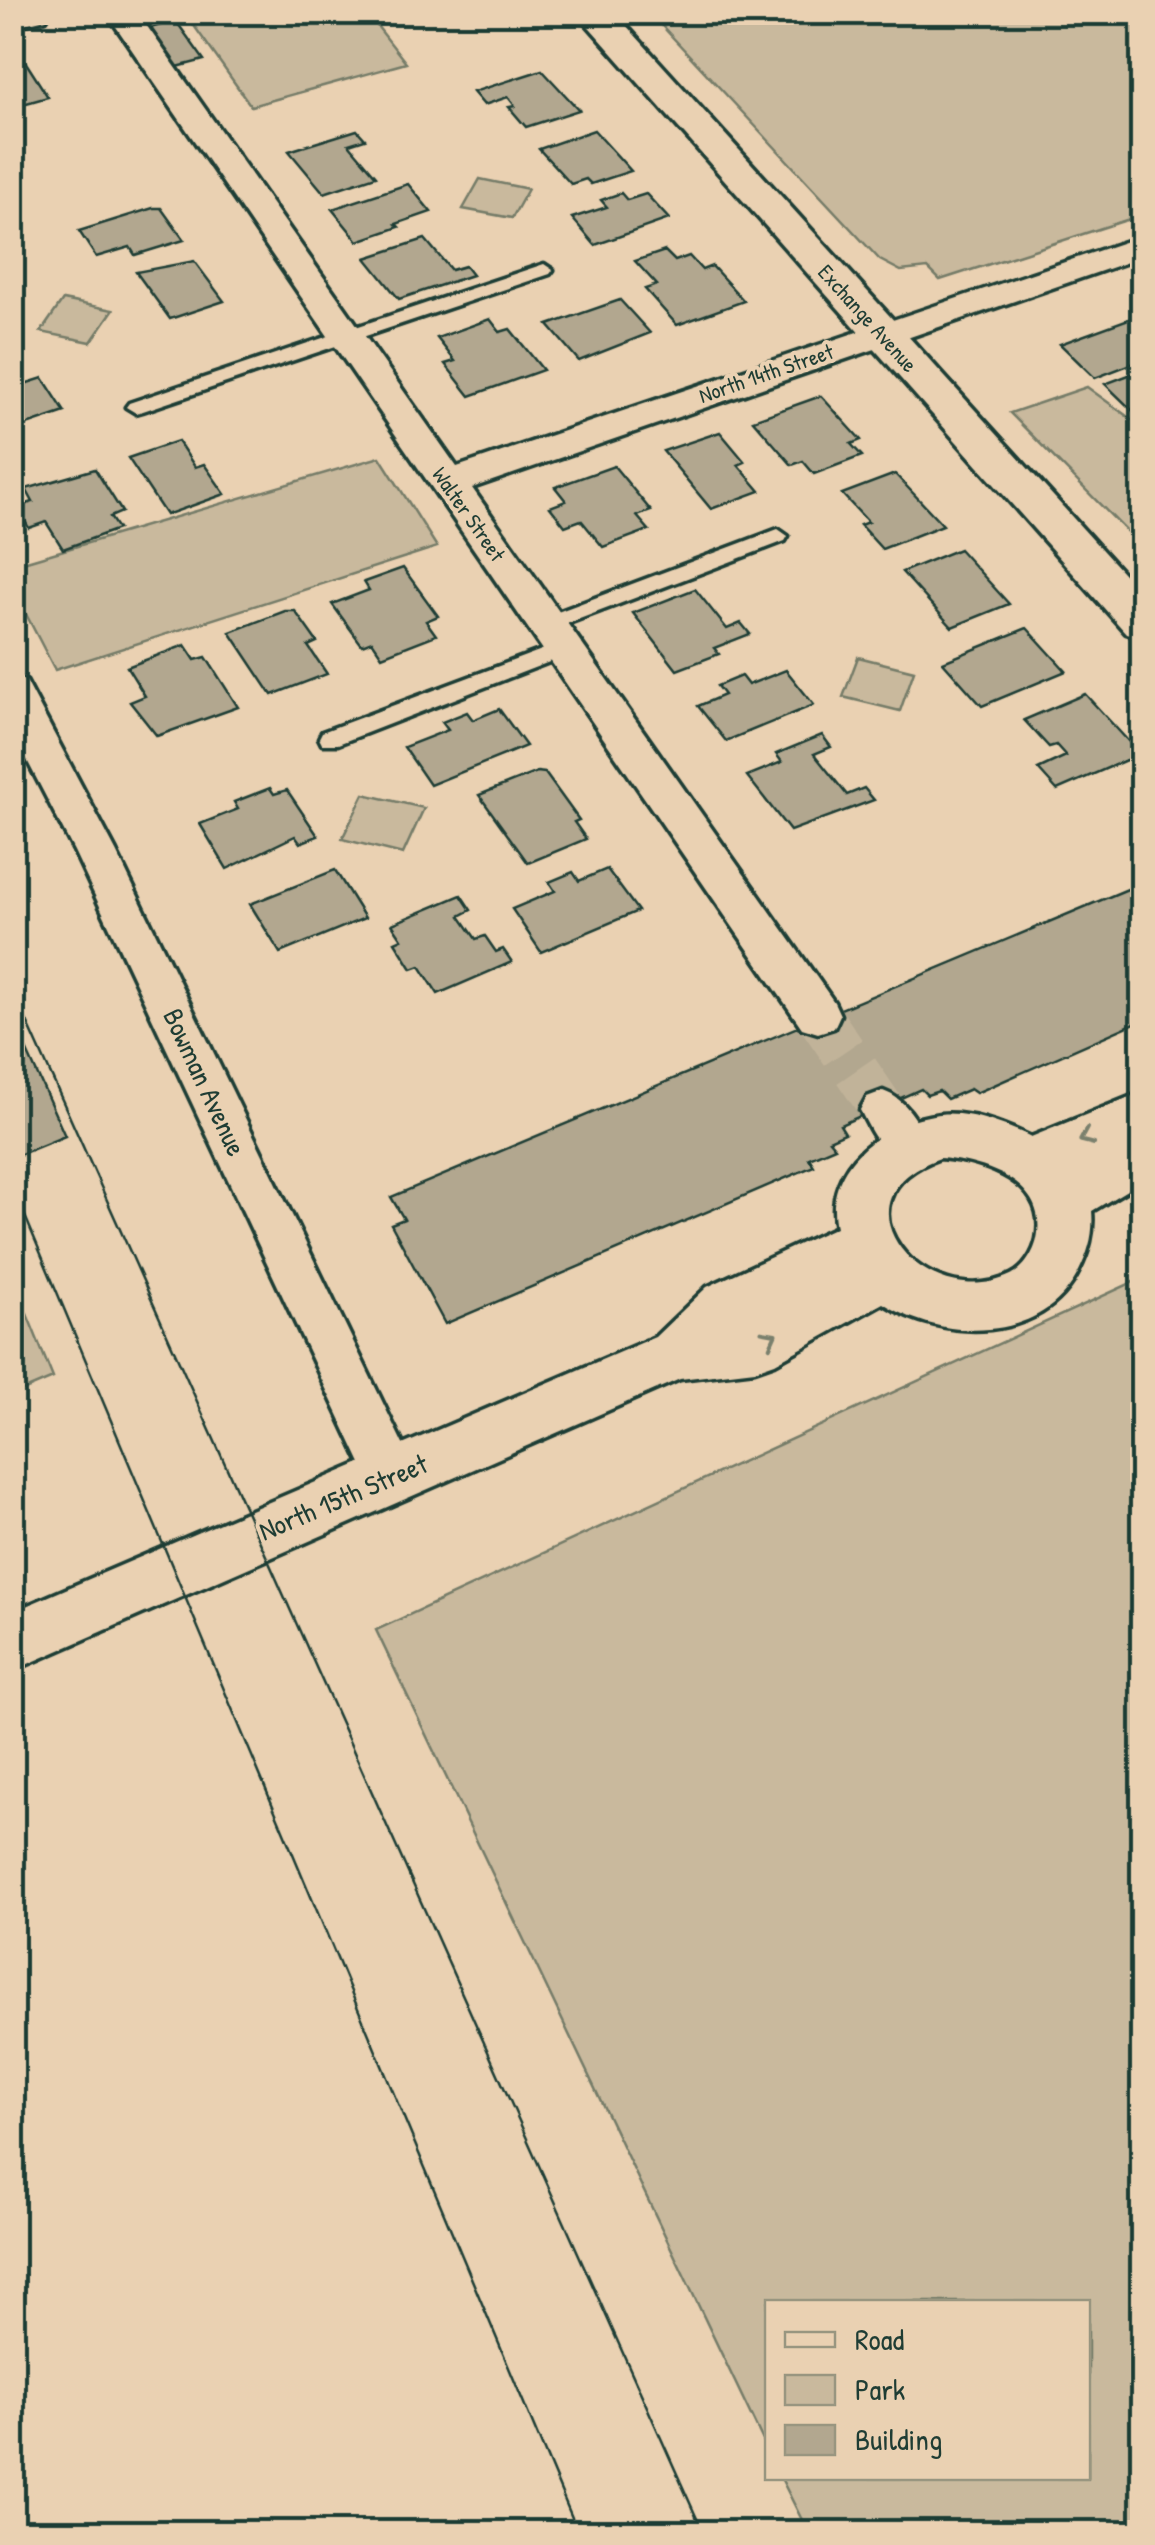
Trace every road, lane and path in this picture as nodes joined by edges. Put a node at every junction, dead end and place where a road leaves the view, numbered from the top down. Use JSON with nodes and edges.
{"nodes":[{"id":1,"x":34,"y":12,"type":"edge"},
{"id":2,"x":121,"y":12,"type":"edge"},
{"id":3,"x":594,"y":12,"type":"edge"},
{"id":4,"x":12,"y":18,"type":"edge"},
{"id":5,"x":1142,"y":246,"type":"edge"},
{"id":6,"x":544,"y":270,"type":"dead end"},
{"id":7,"x":881,"y":333,"type":"junction"},
{"id":8,"x":346,"y":336,"type":"junction"},
{"id":9,"x":136,"y":407,"type":"dead end"},
{"id":10,"x":448,"y":483,"type":"junction"},
{"id":11,"x":778,"y":536,"type":"dead end"},
{"id":12,"x":1142,"y":622,"type":"edge"},
{"id":13,"x":554,"y":636,"type":"junction"},
{"id":14,"x":12,"y":692,"type":"edge"},
{"id":15,"x":330,"y":738,"type":"dead end"},
{"id":16,"x":818,"y":1015,"type":"tunnel mouth"},
{"id":17,"x":1142,"y":1114,"type":"edge"},
{"id":18,"x":1142,"y":1155,"type":"edge"},
{"id":19,"x":1045,"y":1182,"type":"junction"},
{"id":20,"x":874,"y":1257,"type":"junction"},
{"id":21,"x":392,"y":1475,"type":"junction"},
{"id":22,"x":12,"y":1642,"type":"edge"}],
"edges":[{"from":1,"to":4,"type":"street"},
{"from":2,"to":8,"type":"street","name":"Walter Street"},
{"from":3,"to":7,"type":"street","name":"Exchange Avenue"},
{"from":5,"to":7,"type":"street","name":"North 14th Street"},
{"from":6,"to":8,"type":"lane"},
{"from":7,"to":10,"type":"street","name":"North 14th Street"},
{"from":7,"to":12,"type":"street","name":"Exchange Avenue"},
{"from":8,"to":9,"type":"lane"},
{"from":8,"to":10,"type":"street","name":"Walter Street"},
{"from":10,"to":13,"type":"street","name":"Walter Street"},
{"from":11,"to":13,"type":"lane"},
{"from":13,"to":15,"type":"lane"},
{"from":13,"to":16,"type":"street","name":"Walter Street"},
{"from":14,"to":21,"type":"street","name":"Bowman Avenue"},
{"from":17,"to":19,"type":"street","one_way":true},
{"from":18,"to":19,"type":"street"},
{"from":19,"to":20,"type":"street"},
{"from":19,"to":20,"type":"street"},
{"from":20,"to":21,"type":"street","name":"North 15th Street"},
{"from":21,"to":22,"type":"street","name":"North 15th Street"}]}
